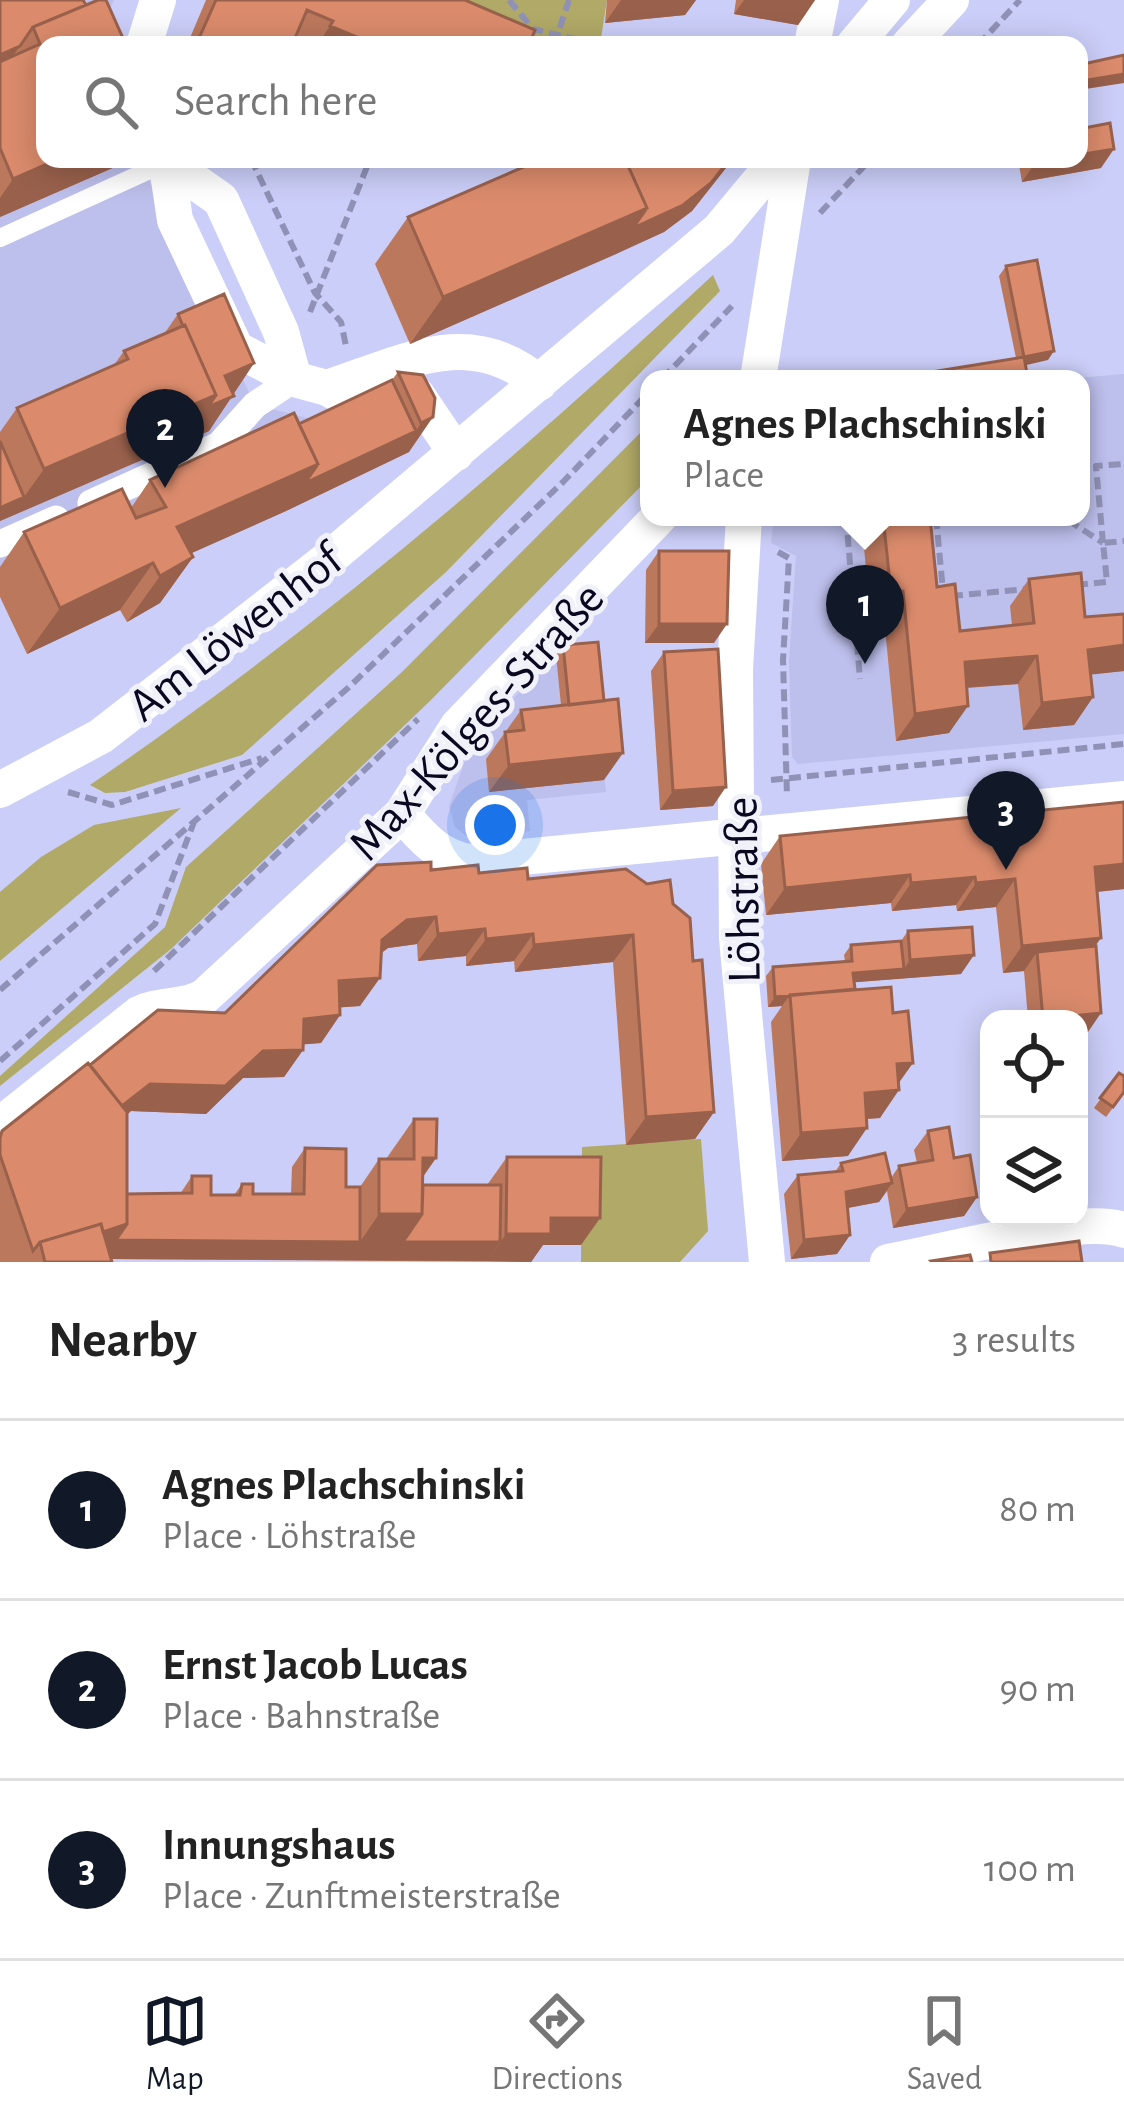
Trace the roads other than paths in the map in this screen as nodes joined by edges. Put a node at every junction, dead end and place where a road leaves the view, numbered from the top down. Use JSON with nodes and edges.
{"nodes":[{"id":1,"x":821,"y":0,"type":"edge"},
{"id":2,"x":892,"y":0,"type":"edge"},
{"id":3,"x":951,"y":0,"type":"edge"},
{"id":4,"x":157,"y":1,"type":"edge"},
{"id":5,"x":147,"y":36,"type":"edge"},
{"id":6,"x":814,"y":36,"type":"edge"},
{"id":7,"x":862,"y":36,"type":"edge"},
{"id":8,"x":917,"y":36,"type":"edge"},
{"id":9,"x":149,"y":168,"type":"edge"},
{"id":10,"x":177,"y":168,"type":"edge"},
{"id":11,"x":770,"y":168,"type":"edge"},
{"id":12,"x":792,"y":168,"type":"edge"},
{"id":13,"x":0,"y":238,"type":"edge"},
{"id":14,"x":759,"y":370,"type":"edge"},
{"id":15,"x":539,"y":383,"type":"junction"},
{"id":16,"x":311,"y":384,"type":"junction"},
{"id":17,"x":456,"y":453,"type":"junction"},
{"id":18,"x":650,"y":526,"type":"edge"},
{"id":19,"x":743,"y":526,"type":"edge"},
{"id":20,"x":0,"y":544,"type":"edge"},
{"id":21,"x":12,"y":785,"type":"edge"},
{"id":22,"x":1124,"y":799,"type":"edge"},
{"id":23,"x":402,"y":814,"type":"junction"},
{"id":24,"x":737,"y":834,"type":"junction"},
{"id":25,"x":0,"y":1125,"type":"edge"},
{"id":26,"x":1124,"y":1230,"type":"edge"},
{"id":27,"x":767,"y":1262,"type":"edge"},
{"id":28,"x":888,"y":1262,"type":"edge"}],
"edges":[{"from":1,"to":6,"type":"street"},
{"from":2,"to":7,"type":"street"},
{"from":3,"to":8,"type":"street"},
{"from":4,"to":5,"type":"street"},
{"from":9,"to":13,"type":"lane"},
{"from":10,"to":16,"type":"street"},
{"from":11,"to":15,"type":"street","name":"Am Löwenhof"},
{"from":12,"to":14,"type":"street"},
{"from":15,"to":16,"type":"street"},
{"from":15,"to":17,"type":"street","name":"Am Löwenhof"},
{"from":16,"to":17,"type":"street"},
{"from":16,"to":20,"type":"street"},
{"from":17,"to":21,"type":"street","name":"Am Löwenhof"},
{"from":18,"to":23,"type":"street","name":"Max-Kölges-Straße"},
{"from":19,"to":24,"type":"street","name":"Löhstraße"},
{"from":22,"to":24,"type":"street"},
{"from":23,"to":24,"type":"street"},
{"from":23,"to":25,"type":"street","name":"Max-Kölges-Straße"},
{"from":24,"to":27,"type":"street","name":"Löhstraße"},
{"from":26,"to":28,"type":"street"}]}
